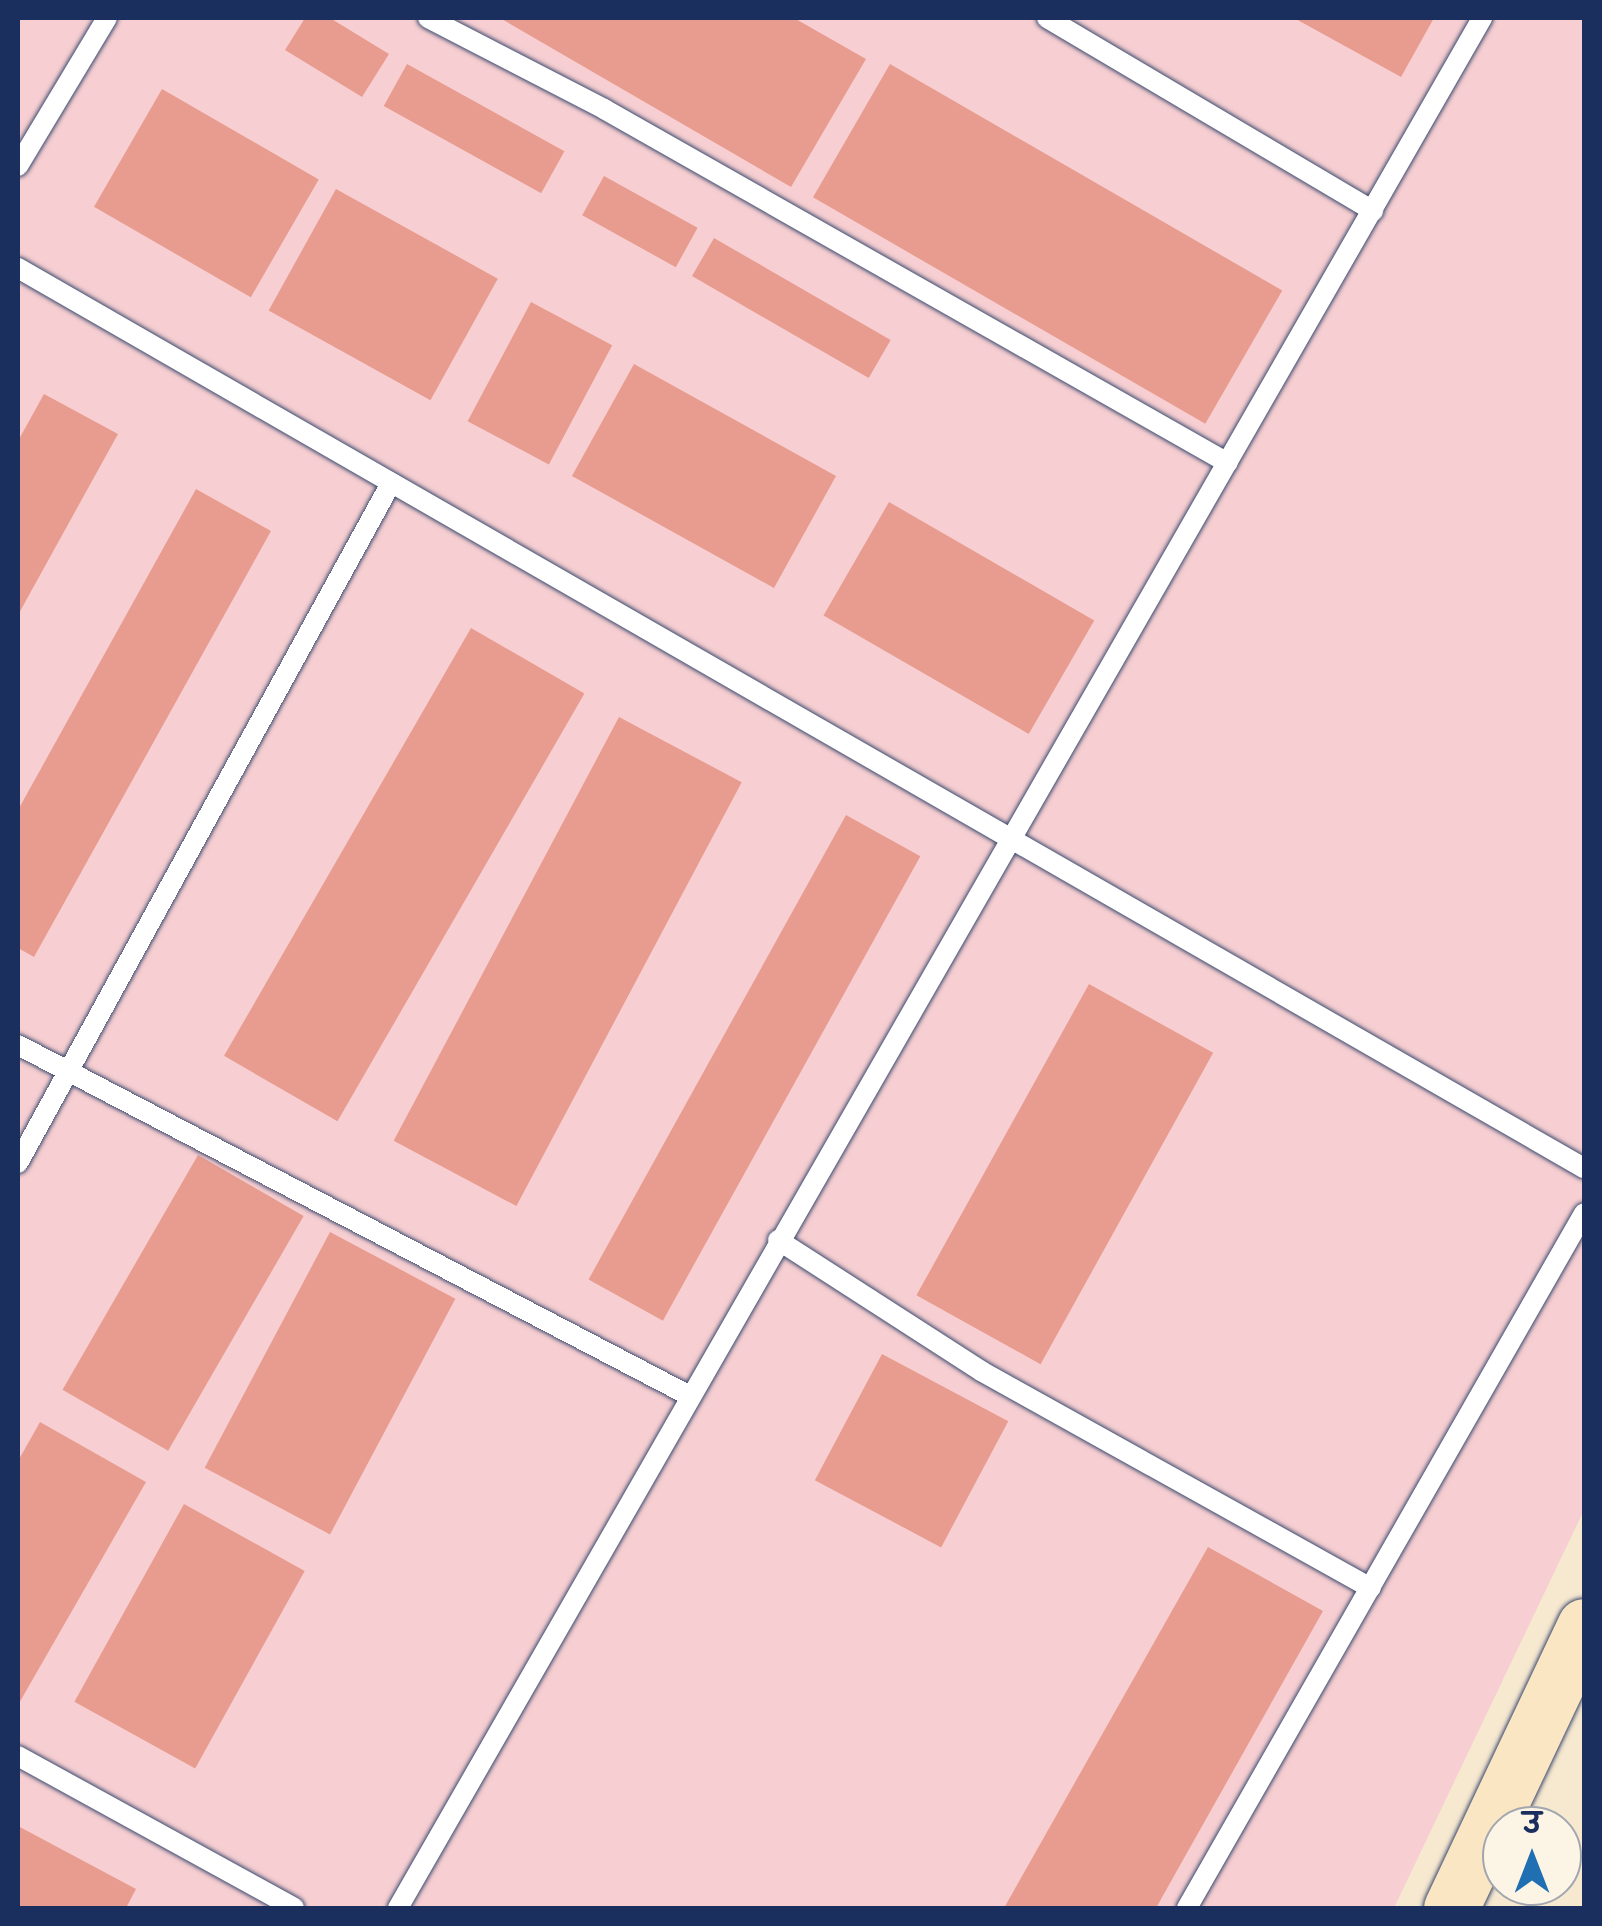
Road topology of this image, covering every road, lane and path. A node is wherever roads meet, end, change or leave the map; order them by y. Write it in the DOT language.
graph roads {
  1 [pos="107,18"];
  2 [pos="428,18"];
  3 [pos="1047,18"];
  4 [pos="1482,18"];
  5 [pos="18,166"];
  6 [pos="1373,211"];
  7 [pos="18,268"];
  8 [pos="1228,463"];
  9 [pos="392,483"];
  10 [pos="1008,837"];
  11 [pos="18,1044"];
  12 [pos="70,1072"];
  13 [pos="18,1163"];
  14 [pos="1584,1168"];
  15 [pos="1584,1213"];
  16 [pos="778,1240"];
  17 [pos="690,1396"];
  18 [pos="1370,1588"];
  19 [pos="1584,1626"];
  20 [pos="18,1756"];
  21 [pos="294,1908"];
  22 [pos="398,1908"];
  23 [pos="1187,1908"];
  24 [pos="1451,1908"];
  1 -- 5 [label="lane"];
  2 -- 8 [label="lane"];
  3 -- 6 [label="lane"];
  4 -- 6 [label="lane"];
  6 -- 8 [label="lane"];
  7 -- 9 [label="lane"];
  8 -- 10 [label="lane"];
  9 -- 10 [label="lane"];
  9 -- 12 [label="lane"];
  10 -- 14 [label="lane"];
  10 -- 16 [label="lane"];
  11 -- 12 [label="lane"];
  12 -- 13 [label="lane"];
  12 -- 17 [label="lane"];
  15 -- 18 [label="lane"];
  16 -- 17 [label="lane"];
  16 -- 18 [label="lane"];
  17 -- 22 [label="lane"];
  18 -- 23 [label="lane"];
  19 -- 24 [label="main road"];
  20 -- 21 [label="lane"];
}
